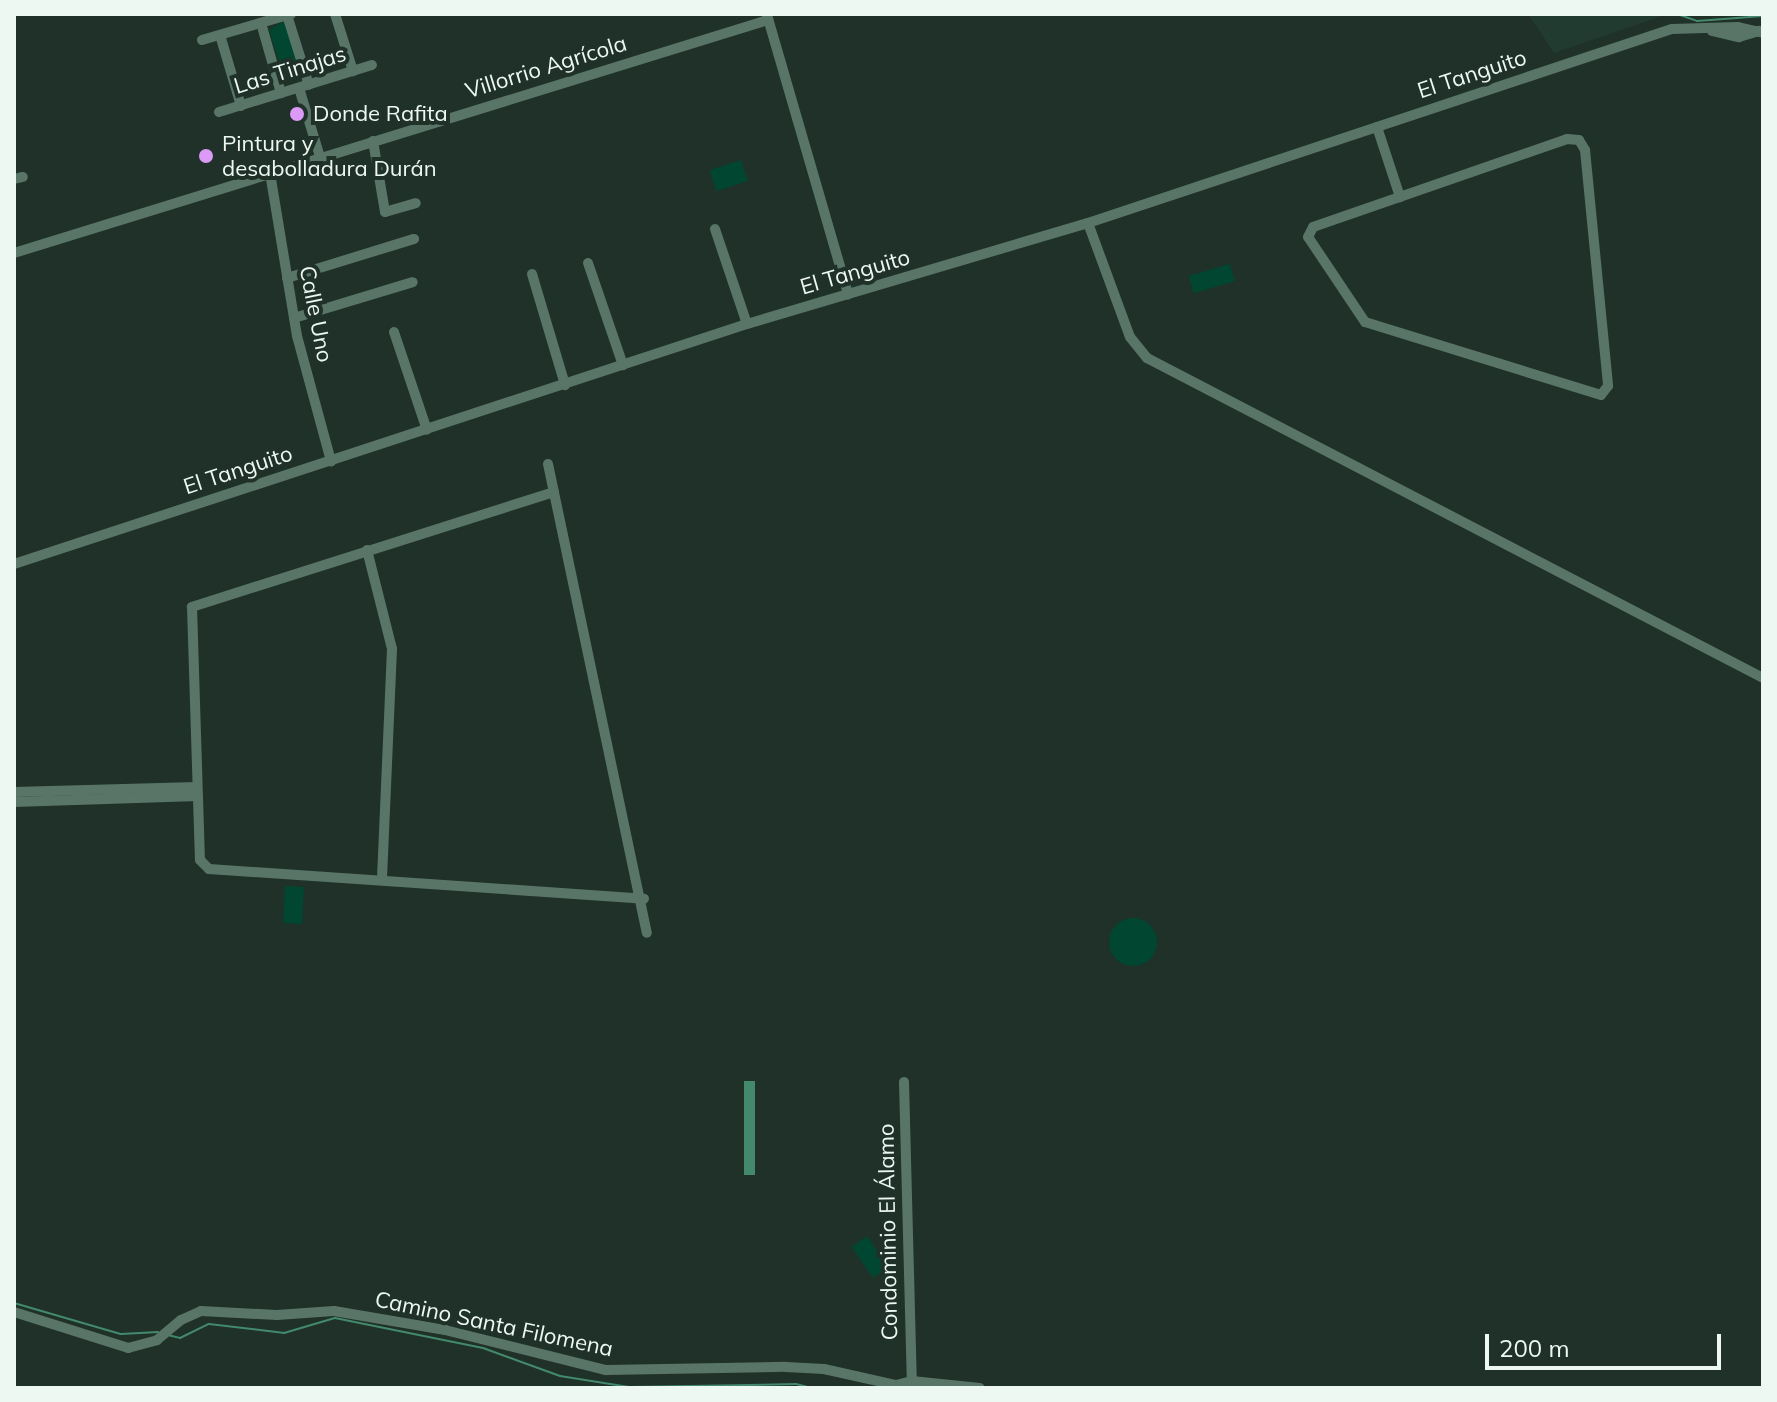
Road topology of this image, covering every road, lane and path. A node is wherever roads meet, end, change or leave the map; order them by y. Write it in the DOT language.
graph roads {
  1 [pos="335,14"];
  2 [pos="289,15"];
  3 [pos="767,17"];
  4 [pos="261,23"];
  5 [pos="1761,32"];
  6 [pos="220,35"];
  7 [pos="202,40"];
  8 [pos="372,65"];
  9 [pos="353,71"];
  10 [pos="304,87"];
  11 [pos="281,93"];
  12 [pos="241,106"];
  13 [pos="219,112"];
  14 [pos="1377,127"];
  15 [pos="373,141"];
  16 [pos="320,157"];
  17 [pos="270,173"];
  18 [pos="1400,197"];
  19 [pos="416,203"];
  20 [pos="1088,223"];
  21 [pos="715,229"];
  22 [pos="414,239"];
  23 [pos="14,253"];
  24 [pos="588,263"];
  25 [pos="532,274"];
  26 [pos="287,278"];
  27 [pos="413,282"];
  28 [pos="848,294"];
  29 [pos="294,318"];
  30 [pos="747,324"];
  31 [pos="394,332"];
  32 [pos="623,365"];
  33 [pos="565,385"];
  34 [pos="427,430"];
  35 [pos="331,461"];
  36 [pos="548,464"];
  37 [pos="554,492"];
  38 [pos="367,550"];
  39 [pos="14,564"];
  40 [pos="1763,678"];
  41 [pos="198,791"];
  42 [pos="14,792"];
  43 [pos="14,802"];
  44 [pos="382,880"];
  45 [pos="644,899"];
  46 [pos="647,933"];
  47 [pos="904,1082"];
  48 [pos="14,1312"];
  49 [pos="912,1381"];
  50 [pos="980,1388"];
  1 -- 9 [label="street"];
  2 -- 4 [label="street"];
  2 -- 10 [label="street"];
  3 -- 15 [label="street, Villorrio Agrícola"];
  3 -- 28 [label="street"];
  4 -- 6 [label="street"];
  4 -- 11 [label="street"];
  5 -- 14 [label="street, El Tanguito"];
  6 -- 7 [label="street"];
  6 -- 12 [label="street"];
  8 -- 9 [label="street, Las Tinajas"];
  9 -- 10 [label="street, Las Tinajas"];
  10 -- 11 [label="street, Las Tinajas"];
  10 -- 16 [label="street"];
  11 -- 12 [label="street, Las Tinajas"];
  12 -- 13 [label="street, Las Tinajas"];
  14 -- 18 [label="street"];
  14 -- 20 [label="street, El Tanguito"];
  15 -- 16 [label="street, Villorrio Agrícola"];
  15 -- 19 [label="street"];
  16 -- 17 [label="street, Villorrio Agrícola"];
  17 -- 23 [label="street, Villorrio Agrícola"];
  17 -- 26 [label="street, Calle Uno"];
  18 -- 18 [label="street"];
  20 -- 28 [label="street, El Tanguito"];
  20 -- 40 [label="street"];
  21 -- 30 [label="street"];
  22 -- 26 [label="street"];
  24 -- 32 [label="street"];
  25 -- 33 [label="street"];
  26 -- 29 [label="street, Calle Uno"];
  27 -- 29 [label="street"];
  28 -- 30 [label="street, El Tanguito"];
  29 -- 35 [label="street, Calle Uno"];
  30 -- 32 [label="street, El Tanguito"];
  31 -- 34 [label="street"];
  32 -- 33 [label="street, El Tanguito"];
  33 -- 34 [label="street, El Tanguito"];
  34 -- 35 [label="street, El Tanguito"];
  35 -- 39 [label="street, El Tanguito"];
  36 -- 37 [label="street"];
  37 -- 38 [label="street"];
  37 -- 45 [label="street"];
  38 -- 41 [label="street"];
  38 -- 44 [label="street"];
  41 -- 42 [label="street"];
  41 -- 43 [label="street"];
  41 -- 44 [label="street"];
  44 -- 45 [label="street"];
  45 -- 46 [label="street"];
  47 -- 49 [label="street, Condominio El Álamo"];
  48 -- 49 [label="street, Camino Santa Filomena"];
  49 -- 50 [label="street, Camino Santa Filomena"];
}
